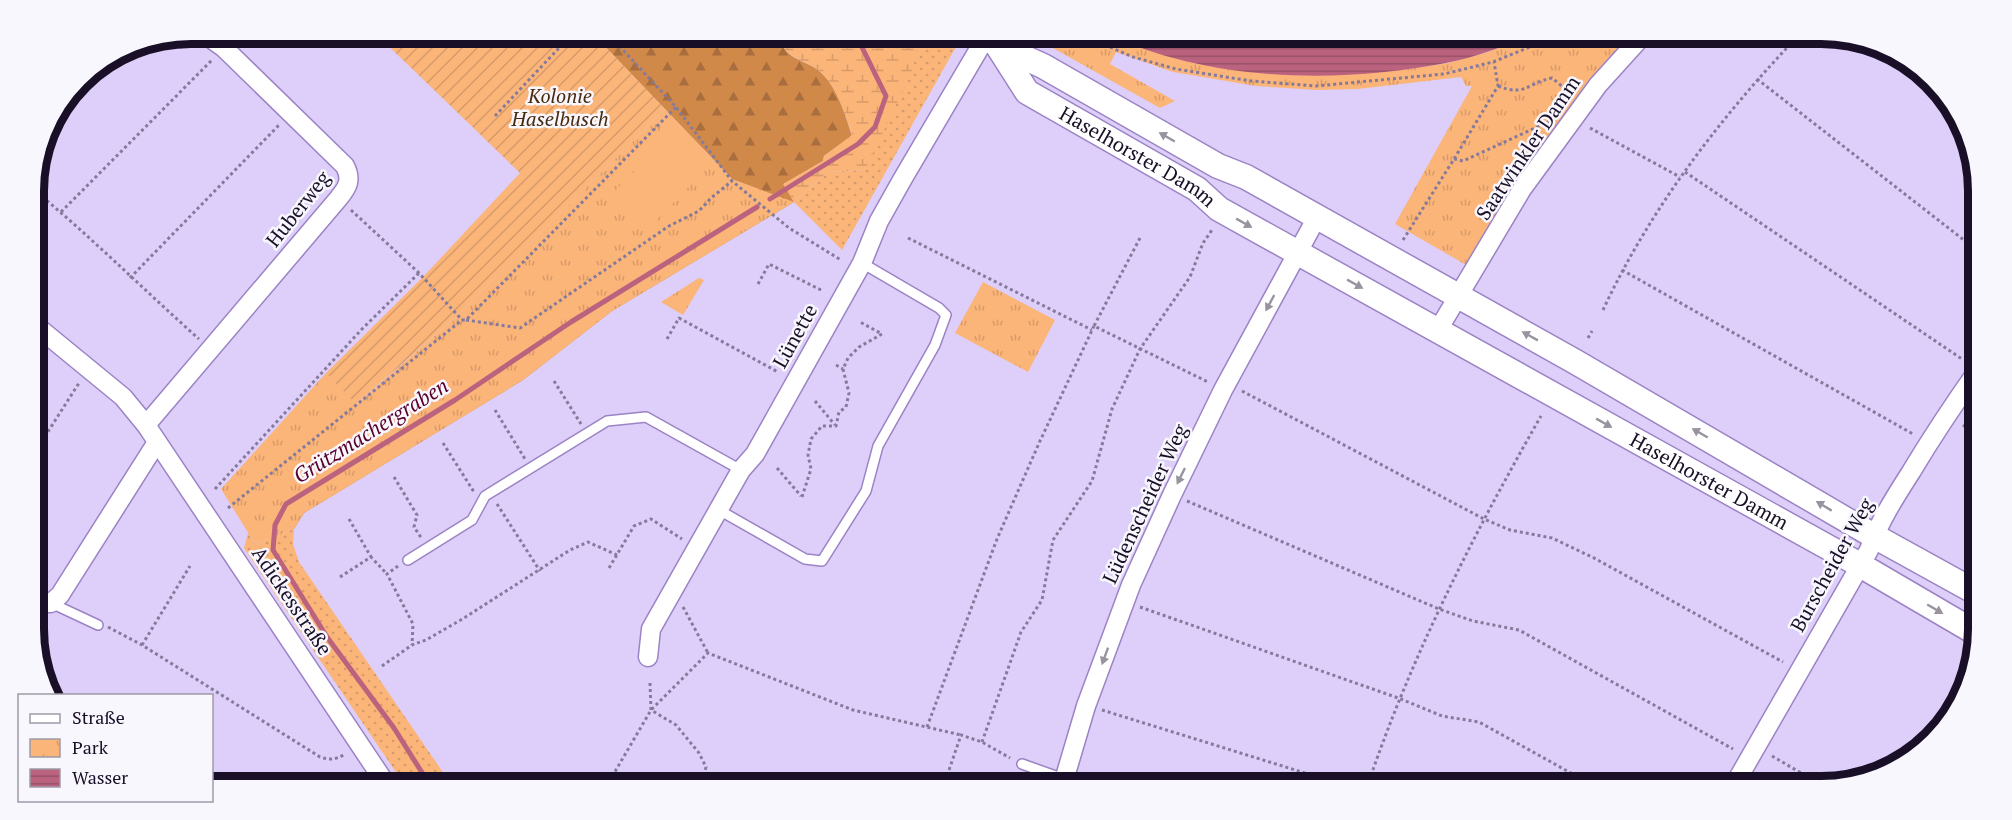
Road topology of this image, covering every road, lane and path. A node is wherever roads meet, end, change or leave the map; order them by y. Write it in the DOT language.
graph roads {
  1 [pos="218,44"];
  2 [pos="563,44"];
  3 [pos="617,44"];
  4 [pos="984,44"];
  5 [pos="992,44"];
  6 [pos="1000,44"];
  7 [pos="1103,44"];
  8 [pos="1537,44"];
  9 [pos="1635,44"];
  10 [pos="1790,44"];
  11 [pos="218,55"];
  12 [pos="1494,62"];
  13 [pos="1757,79"];
  14 [pos="1498,86"];
  15 [pos="1565,103"];
  16 [pos="676,107"];
  17 [pos="495,116"];
  18 [pos="1556,118"];
  19 [pos="286,119"];
  20 [pos="1590,128"];
  21 [pos="1454,159"];
  22 [pos="1685,172"];
  23 [pos="1680,177"];
  24 [pos="732,181"];
  25 [pos="44,198"];
  26 [pos="346,206"];
  27 [pos="61,212"];
  28 [pos="1317,217"];
  29 [pos="1212,230"];
  30 [pos="908,238"];
  31 [pos="1140,238"];
  32 [pos="1402,240"];
  33 [pos="1968,243"];
  34 [pos="1298,252"];
  35 [pos="840,260"];
  36 [pos="862,262"];
  37 [pos="1622,270"];
  38 [pos="419,273"];
  39 [pos="130,278"];
  40 [pos="758,284"];
  41 [pos="823,291"];
  42 [pos="1459,297"];
  43 [pos="1603,310"];
  44 [pos="464,320"];
  45 [pos="860,322"];
  46 [pos="1093,328"];
  47 [pos="1438,330"];
  48 [pos="1592,331"];
  49 [pos="44,332"];
  50 [pos="1588,338"];
  51 [pos="667,339"];
  52 [pos="204,344"];
  53 [pos="1140,349"];
  54 [pos="1962,359"];
  55 [pos="836,365"];
  56 [pos="843,369"];
  57 [pos="778,372"];
  58 [pos="81,378"];
  59 [pos="554,381"];
  60 [pos="1968,384"];
  61 [pos="1225,386"];
  62 [pos="815,401"];
  63 [pos="495,410"];
  64 [pos="1541,417"];
  65 [pos="146,425"];
  66 [pos="1963,425"];
  67 [pos="836,426"];
  68 [pos="1968,429"];
  69 [pos="587,433"];
  70 [pos="1914,434"];
  71 [pos="44,438"];
  72 [pos="157,442"];
  73 [pos="443,443"];
  74 [pos="531,468"];
  75 [pos="777,468"];
  76 [pos="741,470"];
  77 [pos="394,477"];
  78 [pos="215,489"];
  79 [pos="490,493"];
  80 [pos="1172,495"];
  81 [pos="481,504"];
  82 [pos="228,508"];
  83 [pos="719,510"];
  84 [pos="349,519"];
  85 [pos="1484,519"];
  86 [pos="1874,536"];
  87 [pos="683,540"];
  88 [pos="427,548"];
  89 [pos="617,555"];
  90 [pos="371,557"];
  91 [pos="408,560"];
  92 [pos="1860,565"];
  93 [pos="190,566"];
  94 [pos="609,568"];
  95 [pos="540,571"];
  96 [pos="387,574"];
  97 [pos="340,577"];
  98 [pos="1968,588"];
  99 [pos="1125,601"];
  100 [pos="44,603"];
  101 [pos="44,603"];
  102 [pos="682,605"];
  103 [pos="1439,609"];
  104 [pos="98,625"];
  105 [pos="1968,628"];
  106 [pos="142,645"];
  107 [pos="412,645"];
  108 [pos="708,653"];
  109 [pos="648,657"];
  110 [pos="1783,662"];
  111 [pos="382,666"];
  112 [pos="650,683"];
  113 [pos="1401,699"];
  114 [pos="1086,706"];
  115 [pos="651,710"];
  116 [pos="927,727"];
  117 [pos="962,735"];
  118 [pos="982,742"];
  119 [pos="353,749"];
  120 [pos="1733,749"];
  121 [pos="1772,756"];
  122 [pos="1022,764"];
  123 [pos="381,776"];
  124 [pos="612,776"];
  125 [pos="704,776"];
  126 [pos="947,776"];
  127 [pos="1048,776"];
  128 [pos="1065,776"];
  129 [pos="1314,776"];
  130 [pos="1371,776"];
  131 [pos="1576,776"];
  132 [pos="1738,776"];
  133 [pos="1807,776"];
  1 -- 65 [label="street, Huberweg"];
  2 -- 17 [label="path"];
  3 -- 16 [label="path"];
  4 -- 36 [label="street, Lünette"];
  5 -- 34 [label="street, Haselhorster Damm, one-way"];
  28 -- 6 [label="street, Haselhorster Damm, one-way"];
  7 -- 12 [label="path"];
  8 -- 12 [label="path"];
  9 -- 42 [label="street, Saatwinkler Damm"];
  10 -- 13 [label="path"];
  11 -- 27 [label="path"];
  12 -- 14 [label="path"];
  13 -- 22 [label="path"];
  13 -- 33 [label="path"];
  14 -- 15 [label="path"];
  14 -- 21 [label="path"];
  16 -- 24 [label="path"];
  16 -- 44 [label="path"];
  18 -- 21 [label="path"];
  19 -- 39 [label="path"];
  20 -- 23 [label="path"];
  21 -- 32 [label="path"];
  22 -- 23 [label="path"];
  22 -- 54 [label="path"];
  23 -- 37 [label="path"];
  24 -- 35 [label="path"];
  24 -- 44 [label="path"];
  25 -- 27 [label="path"];
  26 -- 38 [label="path"];
  27 -- 39 [label="path"];
  28 -- 34 [label="street"];
  28 -- 42 [label="street, Haselhorster Damm"];
  29 -- 53 [label="path"];
  30 -- 46 [label="path"];
  31 -- 46 [label="path"];
  34 -- 47 [label="street, Haselhorster Damm, one-way"];
  34 -- 61 [label="street, Lüdenscheider Weg, one-way"];
  36 -- 76 [label="street, Lünette"];
  36 -- 83 [label="lane"];
  37 -- 43 [label="path"];
  37 -- 70 [label="path"];
  38 -- 44 [label="path"];
  38 -- 78 [label="path"];
  39 -- 52 [label="path"];
  40 -- 41 [label="path"];
  42 -- 47 [label="street"];
  86 -- 42 [label="street, Haselhorster Damm, one-way"];
  44 -- 82 [label="path"];
  45 -- 56 [label="path"];
  46 -- 53 [label="path"];
  46 -- 116 [label="path"];
  47 -- 92 [label="street, Haselhorster Damm, one-way"];
  48 -- 50 [label="path"];
  49 -- 65 [label="street, Adickesstraße"];
  51 -- 57 [label="path"];
  53 -- 61 [label="path"];
  53 -- 118 [label="path"];
  55 -- 56 [label="path"];
  56 -- 67 [label="path"];
  58 -- 71 [label="path"];
  59 -- 69 [label="path"];
  60 -- 86 [label="street, Burscheider Weg"];
  61 -- 80 [label="street, Lüdenscheider Weg, one-way"];
  61 -- 85 [label="path"];
  62 -- 67 [label="path"];
  63 -- 74 [label="path"];
  64 -- 85 [label="path"];
  65 -- 72 [label="street, Adickesstraße"];
  66 -- 68 [label="path"];
  67 -- 75 [label="path"];
  69 -- 74 [label="lane"];
  69 -- 76 [label="lane"];
  72 -- 100 [label="street"];
  72 -- 123 [label="street, Adickesstraße"];
  73 -- 81 [label="path"];
  74 -- 79 [label="lane"];
  76 -- 83 [label="street, Lünette"];
  77 -- 88 [label="path"];
  79 -- 81 [label="lane"];
  79 -- 95 [label="path"];
  80 -- 99 [label="street, Lüdenscheider Weg"];
  80 -- 103 [label="path"];
  81 -- 88 [label="lane"];
  83 -- 109 [label="street, Lünette"];
  84 -- 90 [label="path"];
  85 -- 103 [label="path"];
  85 -- 110 [label="path"];
  86 -- 92 [label="street, Burscheider Weg"];
  86 -- 98 [label="street, Haselhorster Damm"];
  87 -- 89 [label="path"];
  88 -- 91 [label="lane"];
  89 -- 94 [label="path"];
  89 -- 95 [label="path"];
  90 -- 96 [label="path"];
  90 -- 97 [label="path"];
  91 -- 96 [label="path"];
  92 -- 105 [label="street, Haselhorster Damm, one-way"];
  92 -- 132 [label="street, Burscheider Weg"];
  93 -- 106 [label="path"];
  95 -- 107 [label="path"];
  96 -- 107 [label="path"];
  99 -- 113 [label="path"];
  99 -- 114 [label="street, Lüdenscheider Weg, one-way"];
  101 -- 104 [label="lane"];
  102 -- 108 [label="path"];
  103 -- 113 [label="path"];
  103 -- 120 [label="path"];
  104 -- 106 [label="path"];
  106 -- 119 [label="path"];
  107 -- 111 [label="path"];
  108 -- 115 [label="path"];
  108 -- 116 [label="path"];
  112 -- 115 [label="path"];
  113 -- 130 [label="path"];
  113 -- 131 [label="path"];
  114 -- 128 [label="street, Lüdenscheider Weg"];
  114 -- 129 [label="path"];
  115 -- 124 [label="path"];
  115 -- 125 [label="path"];
  116 -- 117 [label="path"];
  117 -- 118 [label="path"];
  117 -- 126 [label="path"];
  118 -- 122 [label="path"];
  121 -- 133 [label="path"];
  122 -- 127 [label="lane"];
}
